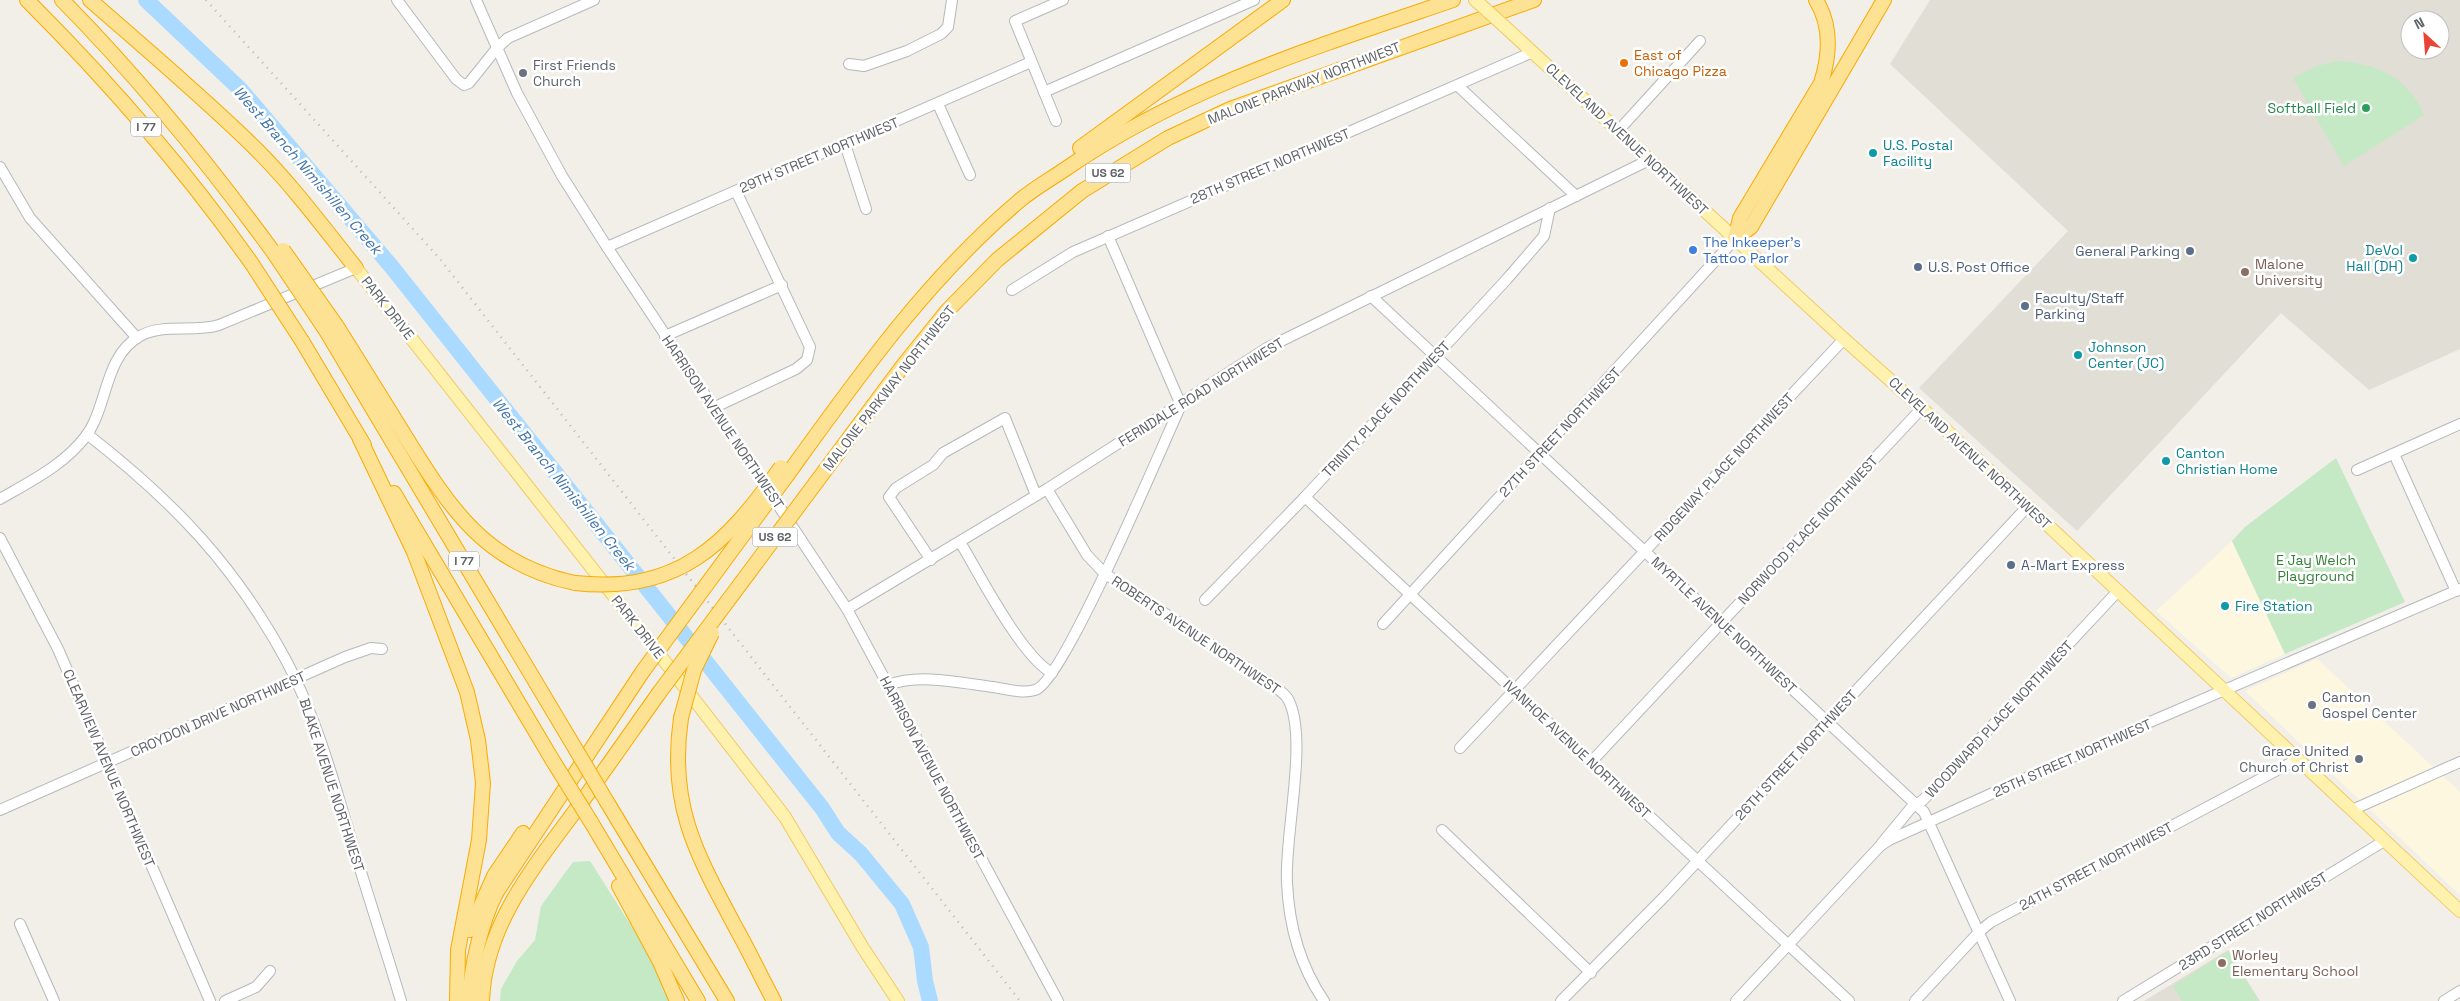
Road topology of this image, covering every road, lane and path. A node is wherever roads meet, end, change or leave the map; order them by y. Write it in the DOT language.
graph roads {
  1 [pos="27,0"];
  2 [pos="62,0"];
  3 [pos="90,0"];
  4 [pos="397,0"];
  5 [pos="476,0"];
  6 [pos="594,0"];
  7 [pos="952,0"];
  8 [pos="1063,0"];
  9 [pos="1254,0"];
  10 [pos="1283,0"];
  11 [pos="1453,0"];
  12 [pos="1475,0"];
  13 [pos="1534,0"];
  14 [pos="1816,0"];
  15 [pos="1884,0"];
  16 [pos="1700,41"];
  17 [pos="497,48"];
  18 [pos="1532,52"];
  19 [pos="1031,62"];
  20 [pos="849,64"];
  21 [pos="1458,86"];
  22 [pos="1044,92"];
  23 [pos="938,104"];
  24 [pos="1056,121"];
  25 [pos="1618,131"];
  26 [pos="845,144"];
  27 [pos="1650,160"];
  28 [pos="0,167"];
  29 [pos="970,175"];
  30 [pos="736,191"];
  31 [pos="1576,196"];
  32 [pos="1021,200"];
  33 [pos="866,208"];
  34 [pos="1550,208"];
  35 [pos="1108,236"];
  36 [pos="1735,239"];
  37 [pos="607,247"];
  38 [pos="356,268"];
  39 [pos="782,285"];
  40 [pos="1012,290"];
  41 [pos="1371,296"];
  42 [pos="330,327"];
  43 [pos="665,336"];
  44 [pos="137,338"];
  45 [pos="1844,339"];
  46 [pos="1435,357"];
  47 [pos="1181,405"];
  48 [pos="713,408"];
  49 [pos="1922,408"];
  50 [pos="2459,428"];
  51 [pos="87,434"];
  52 [pos="360,439"];
  53 [pos="1540,454"];
  54 [pos="2394,454"];
  55 [pos="2357,470"];
  56 [pos="785,471"];
  57 [pos="1047,489"];
  58 [pos="1036,495"];
  59 [pos="1305,497"];
  60 [pos="0,499"];
  61 [pos="2028,506"];
  62 [pos="0,538"];
  63 [pos="960,542"];
  64 [pos="1645,551"];
  65 [pos="931,560"];
  66 [pos="751,571"];
  67 [pos="1104,573"];
  68 [pos="2458,590"];
  69 [pos="2118,591"];
  70 [pos="1410,594"];
  71 [pos="1205,600"];
  72 [pos="847,609"];
  73 [pos="1721,623"];
  74 [pos="1383,624"];
  75 [pos="382,649"];
  76 [pos="1052,673"];
  77 [pos="295,679"];
  78 [pos="888,685"];
  79 [pos="2225,690"];
  80 [pos="1514,691"];
  81 [pos="614,713"];
  82 [pos="1828,721"];
  83 [pos="1460,748"];
  84 [pos="2298,759"];
  85 [pos="1592,762"];
  86 [pos="2460,762"];
  87 [pos="107,763"];
  88 [pos="1917,804"];
  89 [pos="0,810"];
  90 [pos="2352,810"];
  91 [pos="1930,821"];
  92 [pos="594,827"];
  93 [pos="1442,830"];
  94 [pos="2384,841"];
  95 [pos="1880,846"];
  96 [pos="1697,861"];
  97 [pos="2460,911"];
  98 [pos="20,924"];
  99 [pos="738,931"];
  100 [pos="1980,931"];
  101 [pos="1788,945"];
  102 [pos="270,971"];
  103 [pos="1591,973"];
  104 [pos="457,978"];
  105 [pos="2460,991"];
  106 [pos="54,1001"];
  107 [pos="210,1001"];
  108 [pos="225,1001"];
  109 [pos="401,1001"];
  110 [pos="456,1001"];
  111 [pos="469,1001"];
  112 [pos="482,1001"];
  113 [pos="677,1001"];
  114 [pos="698,1001"];
  115 [pos="727,1001"];
  116 [pos="774,1001"];
  117 [pos="785,1001"];
  118 [pos="898,1001"];
  119 [pos="1058,1001"];
  120 [pos="1324,1001"];
  121 [pos="1561,1001"];
  122 [pos="1736,1001"];
  123 [pos="1849,1001"];
  124 [pos="1915,1001"];
  125 [pos="2010,1001"];
  126 [pos="2123,1001"];
  127 [pos="2444,1001"];
  1 -- 52 [label="highway, I 77, bridge"];
  2 -- 42 [label="highway, I 77, bridge"];
  3 -- 38 [label="highway"];
  4 -- 17 [label="street"];
  5 -- 17 [label="street, HARRISON AVENUE NORTHWEST"];
  6 -- 17 [label="street"];
  7 -- 20 [label="street"];
  8 -- 19 [label="street"];
  9 -- 22 [label="street"];
  10 -- 32 [label="highway"];
  11 -- 32 [label="highway, MALONE PARKWAY NORTHWEST / US 62"];
  12 -- 18 [label="main road, CLEVELAND AVENUE NORTHWEST, bridge"];
  13 -- 66 [label="highway, MALONE PARKWAY NORTHWEST / US 62, bridge"];
  14 -- 36 [label="highway"];
  15 -- 36 [label="highway"];
  16 -- 25 [label="street"];
  17 -- 37 [label="street, HARRISON AVENUE NORTHWEST"];
  18 -- 21 [label="street, 28TH STREET NORTHWEST"];
  18 -- 25 [label="main road, CLEVELAND AVENUE NORTHWEST"];
  19 -- 22 [label="street"];
  19 -- 23 [label="street, 29TH STREET NORTHWEST"];
  21 -- 31 [label="street"];
  21 -- 35 [label="street, 28TH STREET NORTHWEST"];
  22 -- 24 [label="street"];
  23 -- 26 [label="street, 29TH STREET NORTHWEST"];
  23 -- 29 [label="street"];
  25 -- 27 [label="main road, CLEVELAND AVENUE NORTHWEST"];
  26 -- 30 [label="street, 29TH STREET NORTHWEST"];
  26 -- 33 [label="street"];
  27 -- 31 [label="street, FERNDALE ROAD NORTHWEST"];
  27 -- 36 [label="main road, CLEVELAND AVENUE NORTHWEST"];
  28 -- 44 [label="street"];
  30 -- 37 [label="street, 29TH STREET NORTHWEST"];
  30 -- 39 [label="street"];
  31 -- 34 [label="street, FERNDALE ROAD NORTHWEST"];
  32 -- 56 [label="highway, MALONE PARKWAY NORTHWEST / US 62"];
  34 -- 41 [label="street, FERNDALE ROAD NORTHWEST"];
  34 -- 46 [label="street, TRINITY PLACE NORTHWEST"];
  35 -- 40 [label="street, 28TH STREET NORTHWEST"];
  35 -- 47 [label="street"];
  36 -- 45 [label="main road, CLEVELAND AVENUE NORTHWEST"];
  36 -- 53 [label="street, 27TH STREET NORTHWEST"];
  37 -- 43 [label="street, HARRISON AVENUE NORTHWEST"];
  38 -- 44 [label="street"];
  38 -- 118 [label="main road, PARK DRIVE"];
  39 -- 43 [label="street"];
  39 -- 48 [label="street"];
  41 -- 46 [label="street, MYRTLE AVENUE NORTHWEST"];
  41 -- 47 [label="street, FERNDALE ROAD NORTHWEST"];
  42 -- 56 [label="highway, bridge"];
  42 -- 115 [label="highway, I 77, bridge"];
  43 -- 48 [label="street, HARRISON AVENUE NORTHWEST"];
  44 -- 51 [label="street"];
  45 -- 49 [label="main road, CLEVELAND AVENUE NORTHWEST"];
  45 -- 64 [label="street, RIDGEWAY PLACE NORTHWEST"];
  46 -- 53 [label="street, MYRTLE AVENUE NORTHWEST"];
  46 -- 59 [label="street, TRINITY PLACE NORTHWEST"];
  47 -- 57 [label="street, FERNDALE ROAD NORTHWEST"];
  47 -- 67 [label="street"];
  48 -- 72 [label="street, HARRISON AVENUE NORTHWEST"];
  49 -- 61 [label="main road, CLEVELAND AVENUE NORTHWEST"];
  49 -- 73 [label="street, NORWOOD PLACE NORTHWEST"];
  50 -- 54 [label="street"];
  51 -- 60 [label="street"];
  51 -- 77 [label="street, BLAKE AVENUE NORTHWEST"];
  52 -- 92 [label="highway, I 77, bridge"];
  52 -- 104 [label="highway"];
  53 -- 64 [label="street, MYRTLE AVENUE NORTHWEST"];
  53 -- 70 [label="street, 27TH STREET NORTHWEST"];
  54 -- 55 [label="street"];
  54 -- 68 [label="street"];
  56 -- 81 [label="highway, bridge"];
  57 -- 58 [label="street, FERNDALE ROAD NORTHWEST"];
  57 -- 67 [label="street, ROBERTS AVENUE NORTHWEST"];
  58 -- 63 [label="street, FERNDALE ROAD NORTHWEST"];
  58 -- 65 [label="street"];
  59 -- 70 [label="street, IVANHOE AVENUE NORTHWEST"];
  59 -- 71 [label="street, TRINITY PLACE NORTHWEST"];
  61 -- 69 [label="main road, CLEVELAND AVENUE NORTHWEST"];
  61 -- 82 [label="street, 26TH STREET NORTHWEST"];
  62 -- 87 [label="street, CLEARVIEW AVENUE NORTHWEST"];
  63 -- 65 [label="street, FERNDALE ROAD NORTHWEST"];
  63 -- 76 [label="street"];
  64 -- 73 [label="street, MYRTLE AVENUE NORTHWEST"];
  64 -- 80 [label="street, RIDGEWAY PLACE NORTHWEST"];
  65 -- 72 [label="street, FERNDALE ROAD NORTHWEST"];
  66 -- 99 [label="highway, bridge"];
  66 -- 112 [label="highway, bridge"];
  67 -- 76 [label="street"];
  67 -- 120 [label="street, ROBERTS AVENUE NORTHWEST"];
  68 -- 79 [label="street, 25TH STREET NORTHWEST"];
  69 -- 79 [label="main road, CLEVELAND AVENUE NORTHWEST"];
  69 -- 88 [label="street, WOODWARD PLACE NORTHWEST"];
  70 -- 74 [label="street, 27TH STREET NORTHWEST"];
  70 -- 80 [label="street, IVANHOE AVENUE NORTHWEST"];
  72 -- 78 [label="street, HARRISON AVENUE NORTHWEST"];
  73 -- 82 [label="street, MYRTLE AVENUE NORTHWEST"];
  73 -- 85 [label="street, NORWOOD PLACE NORTHWEST"];
  75 -- 77 [label="street, CROYDON DRIVE NORTHWEST"];
  76 -- 78 [label="street"];
  77 -- 87 [label="street, CROYDON DRIVE NORTHWEST"];
  77 -- 109 [label="street, BLAKE AVENUE NORTHWEST"];
  78 -- 119 [label="street, HARRISON AVENUE NORTHWEST"];
  79 -- 84 [label="main road, CLEVELAND AVENUE NORTHWEST"];
  79 -- 91 [label="street, 25TH STREET NORTHWEST"];
  80 -- 83 [label="street, RIDGEWAY PLACE NORTHWEST"];
  80 -- 85 [label="street, IVANHOE AVENUE NORTHWEST"];
  81 -- 104 [label="highway"];
  81 -- 111 [label="highway"];
  82 -- 88 [label="street, MYRTLE AVENUE NORTHWEST"];
  82 -- 96 [label="street, 26TH STREET NORTHWEST"];
  84 -- 90 [label="main road, CLEVELAND AVENUE NORTHWEST"];
  84 -- 100 [label="street, 24TH STREET NORTHWEST"];
  85 -- 96 [label="street, IVANHOE AVENUE NORTHWEST"];
  86 -- 90 [label="street"];
  87 -- 89 [label="street, CROYDON DRIVE NORTHWEST"];
  87 -- 107 [label="street, CLEARVIEW AVENUE NORTHWEST"];
  88 -- 91 [label="street, MYRTLE AVENUE NORTHWEST"];
  88 -- 95 [label="street, WOODWARD PLACE NORTHWEST"];
  90 -- 94 [label="main road, CLEVELAND AVENUE NORTHWEST"];
  91 -- 95 [label="street, 25TH STREET NORTHWEST"];
  91 -- 100 [label="street, MYRTLE AVENUE NORTHWEST"];
  92 -- 113 [label="highway"];
  92 -- 114 [label="highway, I 77"];
  93 -- 103 [label="street"];
  94 -- 97 [label="main road, CLEVELAND AVENUE NORTHWEST"];
  94 -- 126 [label="street, 23RD STREET NORTHWEST"];
  95 -- 101 [label="street, 25TH STREET NORTHWEST"];
  96 -- 101 [label="street, IVANHOE AVENUE NORTHWEST"];
  96 -- 103 [label="street, 26TH STREET NORTHWEST"];
  98 -- 106 [label="street"];
  99 -- 116 [label="highway"];
  99 -- 117 [label="highway"];
  100 -- 124 [label="street, 24TH STREET NORTHWEST"];
  100 -- 125 [label="street, MYRTLE AVENUE NORTHWEST"];
  101 -- 122 [label="street, 25TH STREET NORTHWEST"];
  101 -- 123 [label="street, IVANHOE AVENUE NORTHWEST"];
  102 -- 108 [label="street"];
  103 -- 121 [label="street, 26TH STREET NORTHWEST"];
  104 -- 110 [label="highway"];
  105 -- 127 [label="street"];
}
